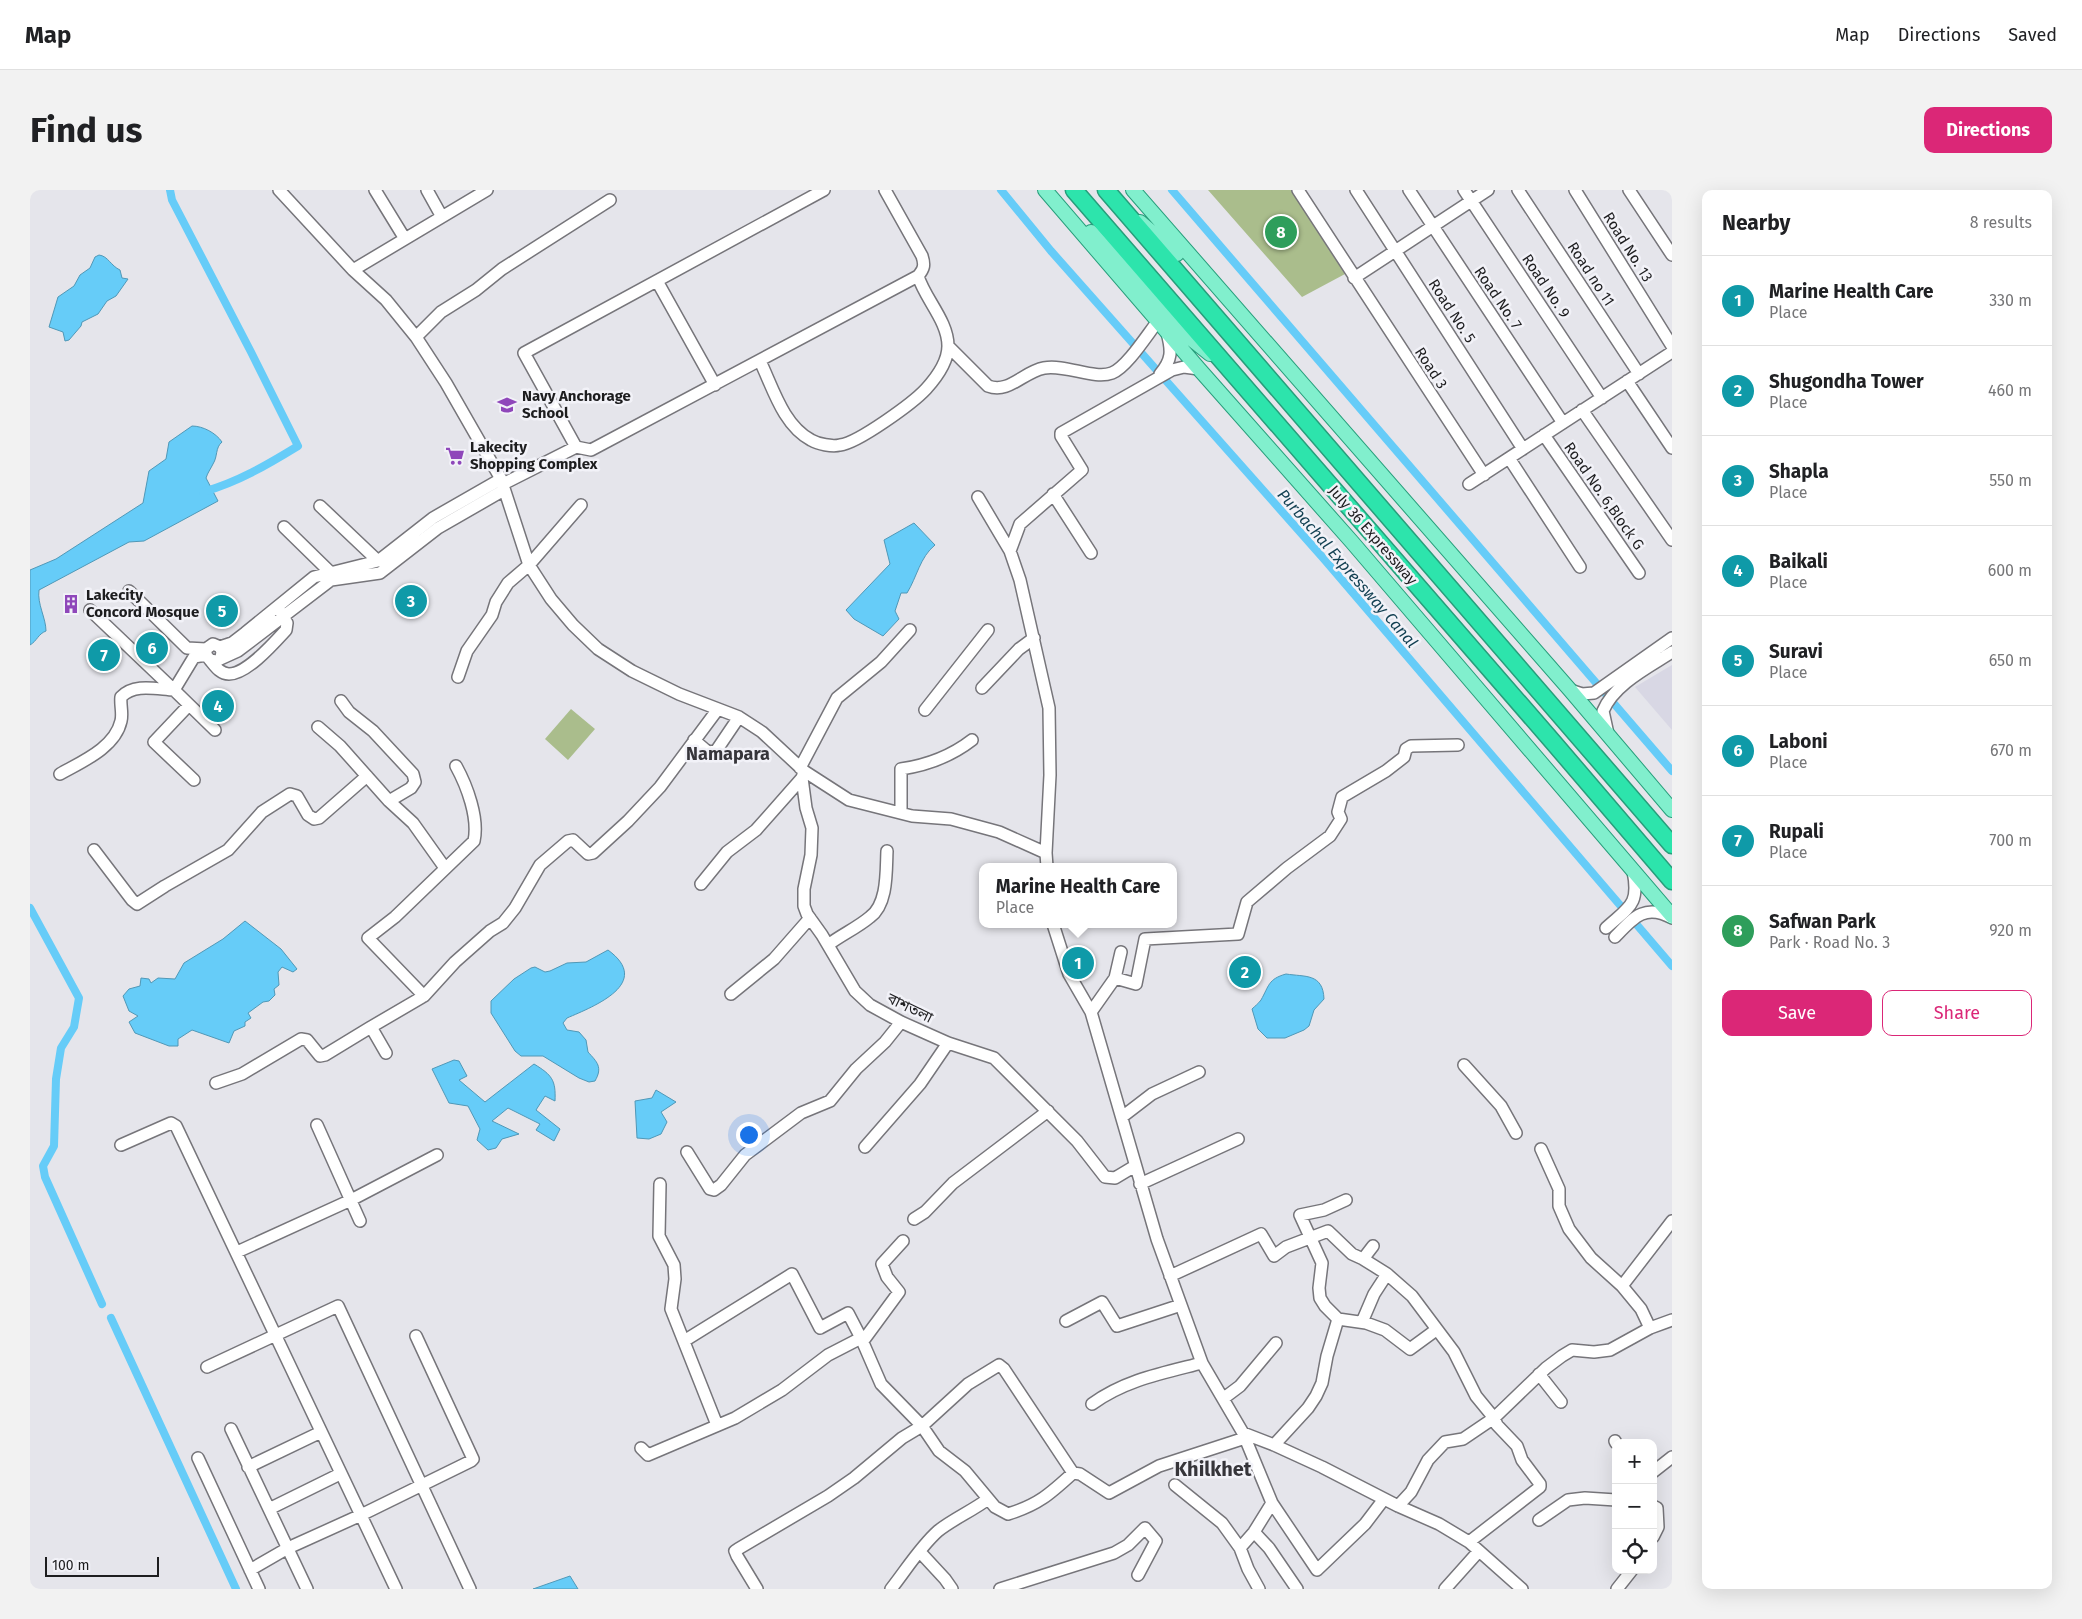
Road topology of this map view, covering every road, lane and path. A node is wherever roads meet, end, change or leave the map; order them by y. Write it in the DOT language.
graph roads {
  1 [pos="279,190"];
  2 [pos="375,190"];
  3 [pos="427,190"];
  4 [pos="824,190"];
  5 [pos="885,190"];
  6 [pos="1045,190"];
  7 [pos="1074,190"];
  8 [pos="1106,190"];
  9 [pos="1133,190"];
  10 [pos="1298,190"];
  11 [pos="1356,190"];
  12 [pos="1409,190"];
  13 [pos="1488,190"];
  14 [pos="1518,190"];
  15 [pos="1575,190"];
  16 [pos="1629,190"];
  17 [pos="484,191"];
  18 [pos="1470,194"];
  19 [pos="610,200"];
  20 [pos="1120,207"];
  21 [pos="442,217"];
  22 [pos="1068,217"];
  23 [pos="1431,224"];
  24 [pos="405,239"];
  25 [pos="1393,248"];
  26 [pos="1672,254"];
  27 [pos="353,270"];
  28 [pos="1352,275"];
  29 [pos="918,276"];
  30 [pos="657,281"];
  31 [pos="1158,322"];
  32 [pos="1246,322"];
  33 [pos="1167,333"];
  34 [pos="416,337"];
  35 [pos="948,346"];
  36 [pos="1672,346"];
  37 [pos="1672,352"];
  38 [pos="760,361"];
  39 [pos="1223,364"];
  40 [pos="1199,369"];
  41 [pos="1639,374"];
  42 [pos="1159,376"];
  43 [pos="1627,381"];
  44 [pos="715,385"];
  45 [pos="1602,398"];
  46 [pos="1582,410"];
  47 [pos="1563,423"];
  48 [pos="1544,436"];
  49 [pos="576,447"];
  50 [pos="1672,448"];
  51 [pos="1523,449"];
  52 [pos="1509,458"];
  53 [pos="1484,474"];
  54 [pos="503,484"];
  55 [pos="1469,484"];
  56 [pos="1052,494"];
  57 [pos="978,497"];
  58 [pos="582,505"];
  59 [pos="320,506"];
  60 [pos="284,527"];
  61 [pos="1672,540"];
  62 [pos="409,543"];
  63 [pos="1010,551"];
  64 [pos="1091,553"];
  65 [pos="378,561"];
  66 [pos="529,565"];
  67 [pos="1580,567"];
  68 [pos="359,571"];
  69 [pos="330,572"];
  70 [pos="1639,573"];
  71 [pos="128,592"];
  72 [pos="90,610"];
  73 [pos="281,612"];
  74 [pos="910,630"];
  75 [pos="988,630"];
  76 [pos="1034,638"];
  77 [pos="1672,638"];
  78 [pos="1672,652"];
  79 [pos="213,654"];
  80 [pos="458,677"];
  81 [pos="1618,682"];
  82 [pos="982,688"];
  83 [pos="174,690"];
  84 [pos="1570,690"];
  85 [pos="341,701"];
  86 [pos="189,706"];
  87 [pos="718,709"];
  88 [pos="925,710"];
  89 [pos="738,717"];
  90 [pos="318,728"];
  91 [pos="215,730"];
  92 [pos="1609,737"];
  93 [pos="694,740"];
  94 [pos="972,740"];
  95 [pos="1458,745"];
  96 [pos="456,766"];
  97 [pos="802,772"];
  98 [pos="60,774"];
  99 [pos="367,776"];
  100 [pos="194,780"];
  101 [pos="389,801"];
  102 [pos="1672,810"];
  103 [pos="901,813"];
  104 [pos="1672,845"];
  105 [pos="94,850"];
  106 [pos="887,851"];
  107 [pos="1046,853"];
  108 [pos="1047,863"];
  109 [pos="445,868"];
  110 [pos="1633,871"];
  111 [pos="1672,881"];
  112 [pos="701,884"];
  113 [pos="1672,917"];
  114 [pos="810,918"];
  115 [pos="1054,928"];
  116 [pos="1606,928"];
  117 [pos="1615,937"];
  118 [pos="828,945"];
  119 [pos="1121,952"];
  120 [pos="1115,978"];
  121 [pos="731,994"];
  122 [pos="424,996"];
  123 [pos="1091,1012"];
  124 [pos="901,1022"];
  125 [pos="372,1027"];
  126 [pos="948,1042"];
  127 [pos="386,1053"];
  128 [pos="1464,1065"];
  129 [pos="1199,1072"];
  130 [pos="216,1083"];
  131 [pos="1048,1111"];
  132 [pos="1122,1117"];
  133 [pos="317,1125"];
  134 [pos="1516,1133"];
  135 [pos="1238,1139"];
  136 [pos="121,1146"];
  137 [pos="865,1147"];
  138 [pos="1541,1150"];
  139 [pos="687,1152"];
  140 [pos="437,1155"];
  141 [pos="1135,1166"];
  142 [pos="660,1184"];
  143 [pos="1140,1184"];
  144 [pos="351,1200"];
  145 [pos="1346,1200"];
  146 [pos="914,1219"];
  147 [pos="360,1221"];
  148 [pos="1672,1221"];
  149 [pos="1310,1239"];
  150 [pos="902,1241"];
  151 [pos="1372,1246"];
  152 [pos="237,1252"];
  153 [pos="1363,1259"];
  154 [pos="1387,1274"];
  155 [pos="1170,1276"];
  156 [pos="1622,1286"];
  157 [pos="1181,1305"];
  158 [pos="1338,1319"];
  159 [pos="1672,1320"];
  160 [pos="1066,1322"];
  161 [pos="1362,1322"];
  162 [pos="1650,1328"];
  163 [pos="1436,1330"];
  164 [pos="276,1334"];
  165 [pos="416,1336"];
  166 [pos="862,1339"];
  167 [pos="684,1341"];
  168 [pos="1276,1343"];
  169 [pos="1202,1363"];
  170 [pos="208,1367"];
  171 [pos="1539,1374"];
  172 [pos="1224,1398"];
  173 [pos="1561,1402"];
  174 [pos="1092,1404"];
  175 [pos="1494,1418"];
  176 [pos="717,1425"];
  177 [pos="922,1426"];
  178 [pos="231,1429"];
  179 [pos="321,1432"];
  180 [pos="1244,1435"];
  181 [pos="1274,1444"];
  182 [pos="641,1448"];
  183 [pos="1672,1457"];
  184 [pos="198,1458"];
  185 [pos="248,1466"];
  186 [pos="1657,1469"];
  187 [pos="1073,1473"];
  188 [pos="340,1474"];
  189 [pos="1175,1485"];
  190 [pos="422,1486"];
  191 [pos="988,1499"];
  192 [pos="1384,1499"];
  193 [pos="1612,1500"];
  194 [pos="1272,1503"];
  195 [pos="1398,1506"];
  196 [pos="1657,1508"];
  197 [pos="268,1509"];
  198 [pos="361,1515"];
  199 [pos="1539,1520"];
  200 [pos="1657,1529"];
  201 [pos="1254,1532"];
  202 [pos="1469,1542"];
  203 [pos="288,1548"];
  204 [pos="1240,1548"];
  205 [pos="1479,1551"];
  206 [pos="920,1552"];
  207 [pos="250,1570"];
  208 [pos="1629,1574"];
  209 [pos="1138,1576"];
  210 [pos="259,1589"];
  211 [pos="307,1589"];
  212 [pos="396,1589"];
  213 [pos="470,1589"];
  214 [pos="757,1589"];
  215 [pos="891,1589"];
  216 [pos="952,1589"];
  217 [pos="1000,1589"];
  218 [pos="1259,1589"];
  219 [pos="1297,1589"];
  220 [pos="1445,1589"];
  221 [pos="1522,1589"];
  222 [pos="1617,1589"];
  1 -- 27 [label="street"];
  2 -- 24 [label="street"];
  3 -- 21 [label="street"];
  4 -- 30 [label="street"];
  5 -- 29 [label="street"];
  6 -- 22 [label="main road"];
  7 -- 39 [label="highway, July 36 Expressway"];
  8 -- 20 [label="highway, July 36 Expressway"];
  9 -- 32 [label="main road"];
  10 -- 28 [label="street, Road 3"];
  11 -- 25 [label="street, Road No. 5"];
  12 -- 23 [label="street, Road No. 7"];
  13 -- 18 [label="street"];
  14 -- 41 [label="street, Road no 11"];
  15 -- 36 [label="street, Road No. 13"];
  16 -- 26 [label="street"];
  17 -- 21 [label="street"];
  18 -- 23 [label="street"];
  18 -- 45 [label="street, Road No. 9"];
  19 -- 34 [label="street"];
  20 -- 32 [label="main road"];
  20 -- 104 [label="highway, July 36 Expressway"];
  21 -- 24 [label="street"];
  22 -- 31 [label="main road"];
  22 -- 39 [label="main road"];
  23 -- 25 [label="street"];
  23 -- 47 [label="street, Road No. 7"];
  24 -- 27 [label="street"];
  25 -- 28 [label="street"];
  25 -- 51 [label="street, Road No. 5"];
  27 -- 34 [label="street"];
  28 -- 53 [label="street, Road 3"];
  29 -- 35 [label="street"];
  29 -- 38 [label="street"];
  30 -- 44 [label="street"];
  30 -- 49 [label="street"];
  31 -- 33 [label="main road"];
  31 -- 35 [label="street"];
  32 -- 84 [label="main road"];
  33 -- 40 [label="main road"];
  33 -- 42 [label="street"];
  34 -- 54 [label="street"];
  35 -- 38 [label="street"];
  37 -- 41 [label="street"];
  38 -- 44 [label="street"];
  39 -- 111 [label="highway, July 36 Expressway"];
  40 -- 42 [label="street"];
  40 -- 110 [label="main road"];
  41 -- 43 [label="street"];
  42 -- 56 [label="street"];
  43 -- 45 [label="street"];
  43 -- 50 [label="street"];
  44 -- 49 [label="street"];
  45 -- 46 [label="street"];
  46 -- 47 [label="street"];
  46 -- 61 [label="street"];
  47 -- 48 [label="street"];
  48 -- 51 [label="street"];
  48 -- 70 [label="street, Road No. 6,Block G"];
  49 -- 54 [label="street"];
  51 -- 52 [label="street"];
  52 -- 53 [label="street"];
  52 -- 67 [label="street"];
  53 -- 55 [label="street"];
  54 -- 62 [label="street"];
  54 -- 66 [label="street"];
  56 -- 63 [label="street"];
  56 -- 64 [label="street"];
  57 -- 63 [label="street"];
  58 -- 66 [label="street"];
  59 -- 65 [label="street"];
  60 -- 69 [label="street"];
  62 -- 65 [label="street"];
  62 -- 68 [label="street"];
  63 -- 76 [label="street"];
  65 -- 68 [label="street"];
  66 -- 80 [label="street"];
  66 -- 87 [label="street"];
  68 -- 69 [label="street"];
  68 -- 73 [label="street"];
  69 -- 73 [label="street"];
  71 -- 79 [label="street"];
  72 -- 83 [label="street"];
  73 -- 79 [label="street"];
  73 -- 79 [label="street"];
  74 -- 97 [label="street"];
  75 -- 88 [label="street"];
  76 -- 82 [label="street"];
  76 -- 107 [label="street"];
  77 -- 81 [label="street"];
  78 -- 81 [label="street"];
  79 -- 83 [label="street"];
  81 -- 84 [label="street"];
  81 -- 92 [label="street"];
  83 -- 86 [label="street"];
  83 -- 98 [label="street"];
  84 -- 92 [label="main road"];
  85 -- 101 [label="street"];
  86 -- 91 [label="street"];
  86 -- 100 [label="street"];
  87 -- 89 [label="street"];
  87 -- 93 [label="street"];
  89 -- 93 [label="street"];
  89 -- 97 [label="street"];
  90 -- 99 [label="street"];
  92 -- 102 [label="main road"];
  93 -- 122 [label="street"];
  94 -- 103 [label="street"];
  95 -- 120 [label="street"];
  96 -- 109 [label="street"];
  97 -- 103 [label="street"];
  97 -- 112 [label="street"];
  97 -- 114 [label="street, বাশতলা"];
  99 -- 101 [label="street"];
  99 -- 105 [label="street"];
  101 -- 109 [label="street"];
  103 -- 107 [label="street"];
  106 -- 118 [label="street"];
  107 -- 108 [label="street"];
  109 -- 122 [label="street"];
  110 -- 113 [label="main road"];
  110 -- 116 [label="street"];
  113 -- 117 [label="street"];
  114 -- 118 [label="street, বাশতলা"];
  114 -- 121 [label="street"];
  115 -- 123 [label="street"];
  118 -- 124 [label="street, বাশতলা"];
  119 -- 120 [label="street"];
  120 -- 123 [label="street"];
  122 -- 125 [label="street"];
  123 -- 132 [label="street"];
  124 -- 126 [label="street, বাশতলা"];
  124 -- 139 [label="street"];
  125 -- 127 [label="street"];
  125 -- 130 [label="street"];
  126 -- 131 [label="street, বাশতলা"];
  126 -- 137 [label="street"];
  128 -- 134 [label="street"];
  129 -- 132 [label="street"];
  131 -- 141 [label="street, বাশতলা"];
  131 -- 146 [label="street"];
  132 -- 141 [label="street"];
  133 -- 144 [label="street"];
  135 -- 143 [label="street"];
  136 -- 152 [label="street"];
  138 -- 156 [label="street"];
  140 -- 144 [label="street"];
  141 -- 143 [label="street"];
  142 -- 167 [label="street"];
  143 -- 155 [label="street"];
  144 -- 147 [label="street"];
  144 -- 152 [label="street"];
  145 -- 149 [label="street"];
  148 -- 156 [label="street"];
  149 -- 153 [label="street"];
  149 -- 155 [label="street"];
  149 -- 158 [label="street"];
  150 -- 166 [label="street"];
  151 -- 153 [label="street"];
  152 -- 164 [label="street"];
  153 -- 154 [label="street"];
  154 -- 161 [label="street"];
  154 -- 163 [label="street"];
  155 -- 157 [label="street"];
  156 -- 162 [label="street"];
  157 -- 160 [label="street"];
  157 -- 169 [label="street"];
  158 -- 161 [label="street"];
  158 -- 181 [label="street"];
  159 -- 162 [label="street"];
  161 -- 163 [label="street"];
  162 -- 171 [label="street"];
  163 -- 175 [label="street"];
  164 -- 170 [label="street"];
  164 -- 179 [label="street"];
  164 -- 190 [label="street"];
  165 -- 190 [label="street"];
  166 -- 167 [label="street"];
  166 -- 176 [label="street"];
  166 -- 177 [label="street"];
  167 -- 176 [label="street"];
  168 -- 172 [label="street"];
  169 -- 172 [label="street"];
  169 -- 174 [label="street"];
  171 -- 173 [label="street"];
  171 -- 175 [label="street"];
  172 -- 180 [label="street"];
  175 -- 195 [label="street"];
  175 -- 202 [label="street"];
  176 -- 182 [label="street"];
  177 -- 187 [label="street"];
  177 -- 191 [label="street"];
  177 -- 214 [label="street"];
  178 -- 185 [label="street"];
  179 -- 185 [label="street"];
  179 -- 188 [label="street"];
  180 -- 181 [label="street"];
  180 -- 187 [label="street"];
  180 -- 194 [label="street"];
  181 -- 192 [label="street"];
  183 -- 186 [label="street"];
  184 -- 207 [label="street"];
  185 -- 197 [label="street"];
  187 -- 191 [label="street"];
  188 -- 197 [label="street"];
  188 -- 198 [label="street"];
  189 -- 204 [label="street"];
  190 -- 198 [label="street"];
  190 -- 213 [label="street"];
  191 -- 206 [label="street"];
  192 -- 194 [label="street"];
  192 -- 195 [label="street"];
  193 -- 199 [label="street"];
  194 -- 201 [label="street"];
  195 -- 202 [label="street"];
  196 -- 200 [label="street"];
  197 -- 203 [label="street"];
  198 -- 203 [label="street"];
  198 -- 212 [label="street"];
  201 -- 204 [label="street"];
  201 -- 219 [label="street"];
  202 -- 205 [label="street"];
  203 -- 207 [label="street"];
  203 -- 211 [label="street"];
  204 -- 218 [label="street"];
  205 -- 220 [label="street"];
  205 -- 221 [label="street"];
  206 -- 215 [label="street"];
  206 -- 216 [label="street"];
  207 -- 210 [label="street"];
  208 -- 222 [label="street"];
  209 -- 217 [label="street"];
}
